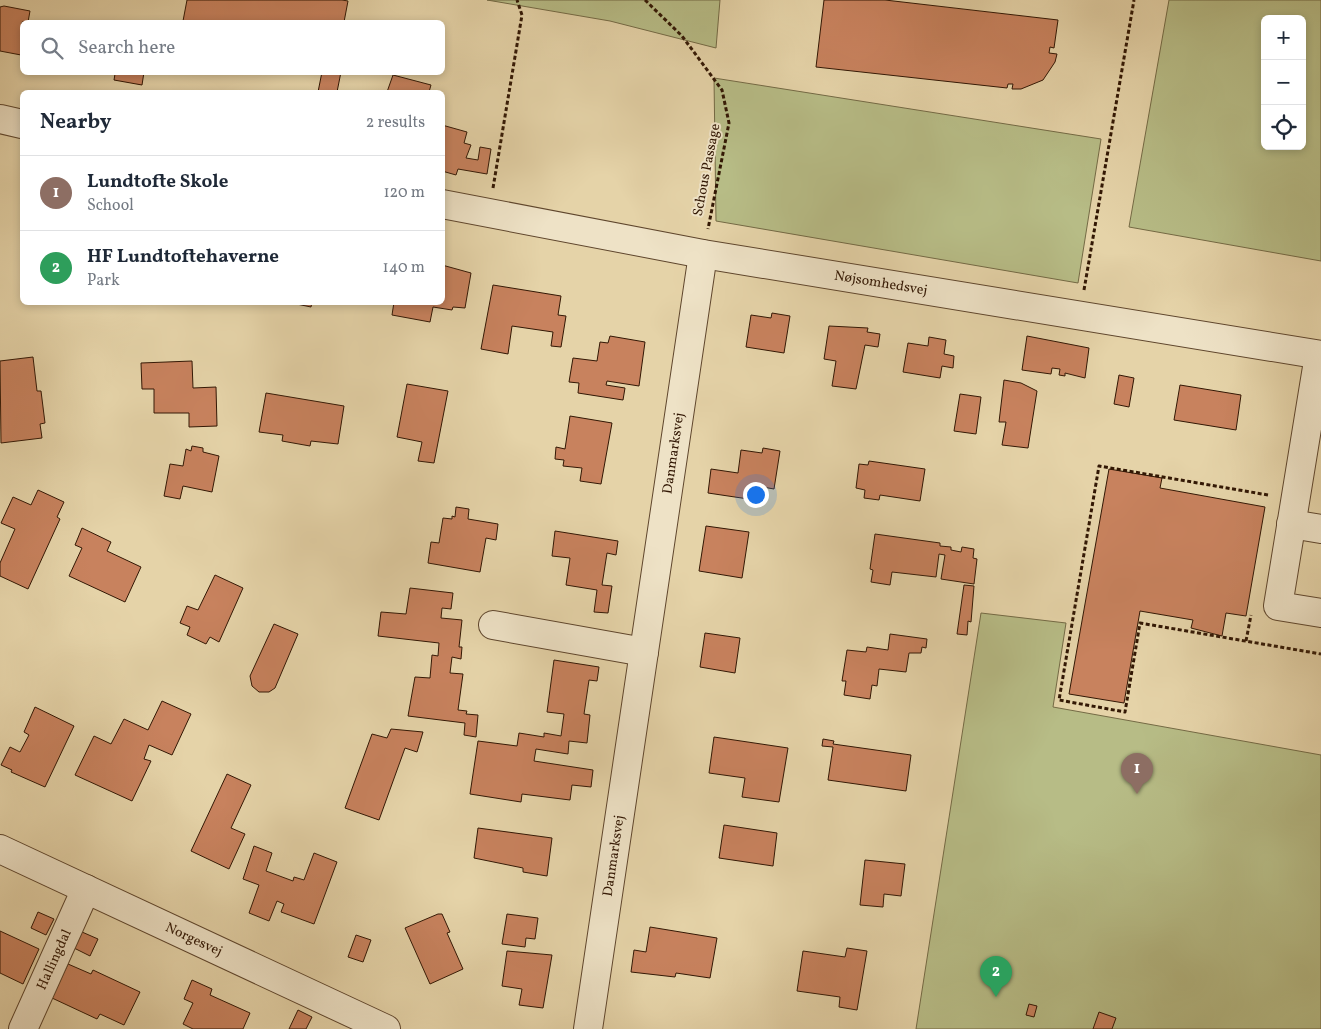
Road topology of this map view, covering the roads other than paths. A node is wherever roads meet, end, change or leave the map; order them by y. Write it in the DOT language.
graph roads {
  1 [pos="0,119"];
  2 [pos="20,124"];
  3 [pos="445,205"];
  4 [pos="703,254"];
  5 [pos="1320,355"];
  6 [pos="1313,437"];
  7 [pos="1291,524"];
  8 [pos="1321,529"];
  9 [pos="1321,613"];
  10 [pos="493,625"];
  11 [pos="644,652"];
  12 [pos="0,849"];
  13 [pos="86,889"];
  14 [pos="23,1029"];
  15 [pos="386,1029"];
  16 [pos="588,1029"];
  1 -- 2 [label="street"];
  3 -- 4 [label="street, Nøjsomhedsvej"];
  4 -- 5 [label="street, Nøjsomhedsvej"];
  4 -- 11 [label="street, Danmarksvej"];
  5 -- 6 [label="street"];
  6 -- 7 [label="street"];
  7 -- 8 [label="street"];
  7 -- 9 [label="street"];
  10 -- 11 [label="street"];
  11 -- 16 [label="street, Danmarksvej"];
  12 -- 13 [label="street, Norgesvej"];
  13 -- 14 [label="street, Hallingdal"];
  13 -- 15 [label="street, Norgesvej"];
}
